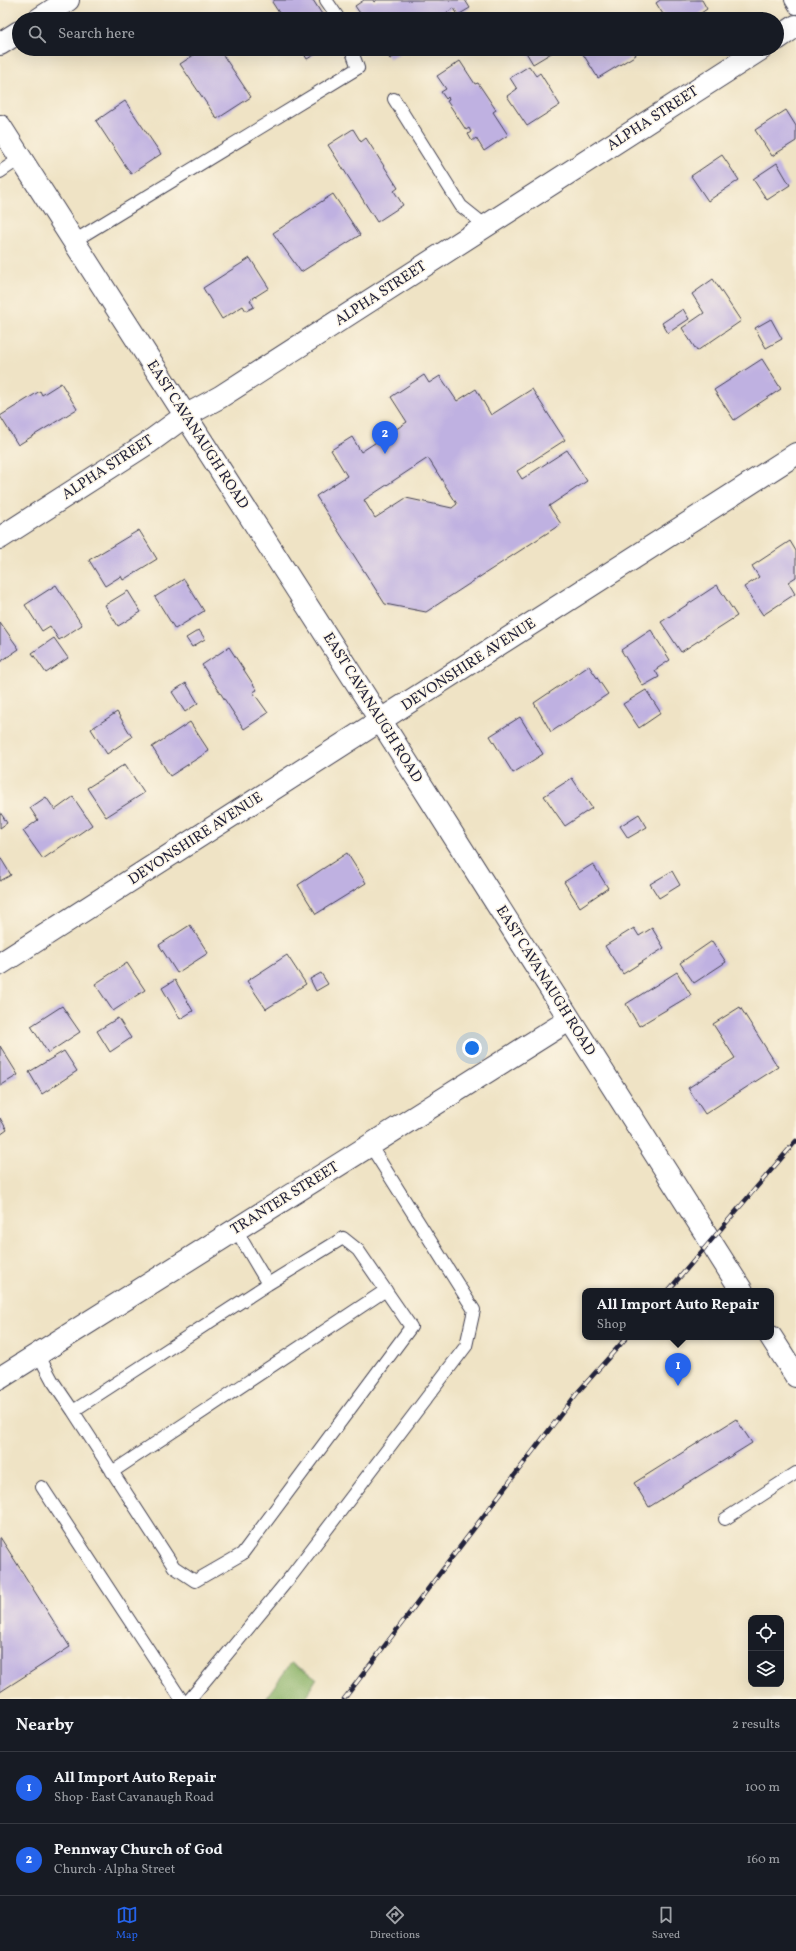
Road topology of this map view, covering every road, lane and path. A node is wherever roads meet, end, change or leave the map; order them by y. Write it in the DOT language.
graph roads {
  1 [pos="68,0"];
  2 [pos="326,0"];
  3 [pos="791,0"];
  4 [pos="796,8"];
  5 [pos="49,12"];
  6 [pos="334,12"];
  7 [pos="796,26"];
  8 [pos="784,34"];
  9 [pos="12,36"];
  10 [pos="0,44"];
  11 [pos="354,56"];
  12 [pos="750,56"];
  13 [pos="394,99"];
  14 [pos="0,126"];
  15 [pos="21,158"];
  16 [pos="0,172"];
  17 [pos="486,226"];
  18 [pos="74,241"];
  19 [pos="185,416"];
  20 [pos="796,454"];
  21 [pos="0,538"];
  22 [pos="381,722"];
  23 [pos="0,964"];
  24 [pos="569,1020"];
  25 [pos="370,1145"];
  26 [pos="236,1230"];
  27 [pos="268,1284"];
  28 [pos="740,1288"];
  29 [pos="386,1290"];
  30 [pos="773,1340"];
  31 [pos="38,1354"];
  32 [pos="796,1376"];
  33 [pos="0,1378"];
  34 [pos="73,1411"];
  35 [pos="112,1472"];
  36 [pos="796,1473"];
  37 [pos="42,1487"];
  38 [pos="724,1518"];
  39 [pos="181,1699"];
  40 [pos="190,1699"];
  1 -- 5 [label="street"];
  2 -- 6 [label="lane"];
  3 -- 4 [label="lane"];
  7 -- 8 [label="street"];
  9 -- 10 [label="street"];
  11 -- 18 [label="lane"];
  12 -- 17 [label="street, ALPHA STREET"];
  13 -- 17 [label="lane"];
  14 -- 15 [label="street, EAST CAVANAUGH ROAD"];
  15 -- 16 [label="lane"];
  15 -- 18 [label="street, EAST CAVANAUGH ROAD"];
  17 -- 19 [label="street, ALPHA STREET"];
  18 -- 19 [label="street, EAST CAVANAUGH ROAD"];
  19 -- 21 [label="street, ALPHA STREET"];
  19 -- 22 [label="street, EAST CAVANAUGH ROAD"];
  20 -- 22 [label="street, DEVONSHIRE AVENUE"];
  22 -- 23 [label="street, DEVONSHIRE AVENUE"];
  22 -- 24 [label="street, EAST CAVANAUGH ROAD"];
  24 -- 25 [label="street, TRANTER STREET"];
  24 -- 28 [label="street, EAST CAVANAUGH ROAD"];
  25 -- 26 [label="street, TRANTER STREET"];
  25 -- 40 [label="lane"];
  26 -- 27 [label="lane"];
  26 -- 31 [label="street, TRANTER STREET"];
  27 -- 29 [label="lane"];
  27 -- 34 [label="lane"];
  29 -- 35 [label="lane"];
  29 -- 35 [label="lane"];
  30 -- 32 [label="street"];
  31 -- 33 [label="street, TRANTER STREET"];
  31 -- 34 [label="lane"];
  34 -- 35 [label="lane"];
  36 -- 38 [label="lane"];
  37 -- 39 [label="lane"];
}
